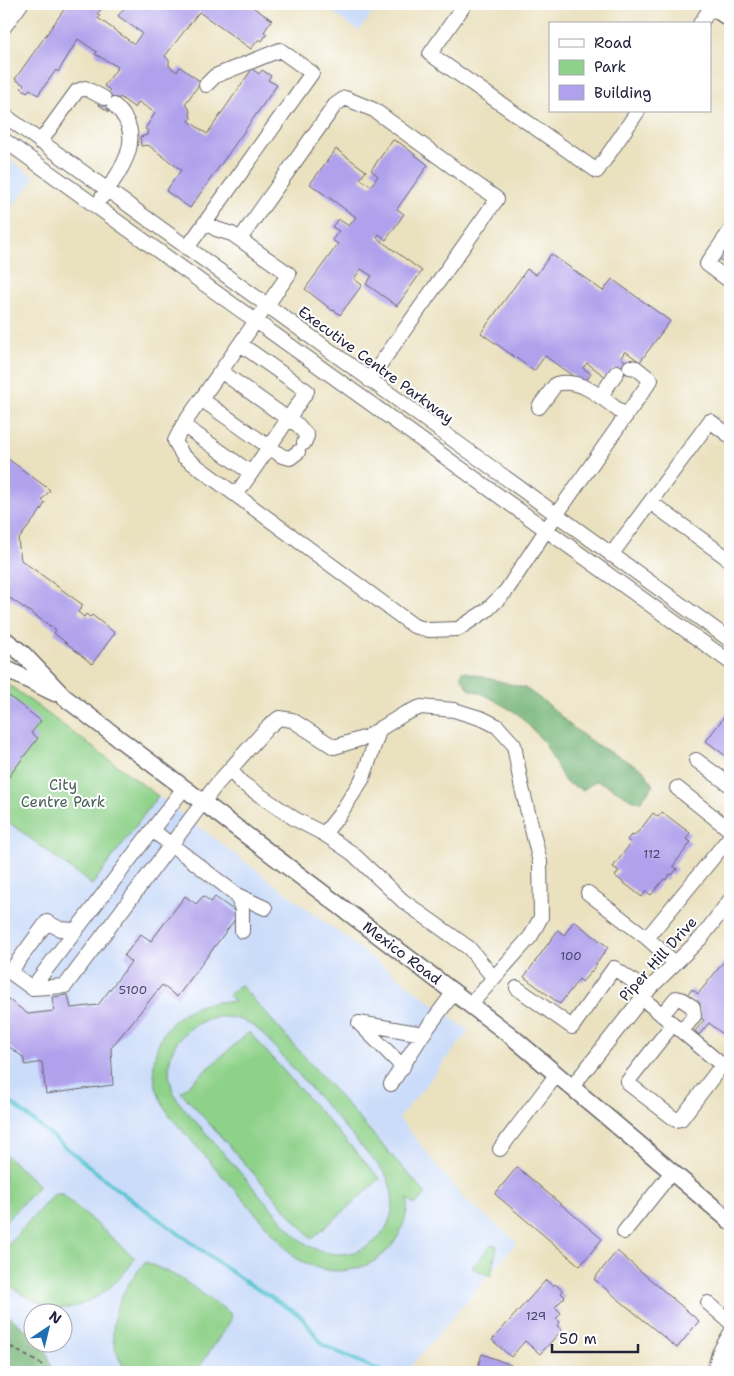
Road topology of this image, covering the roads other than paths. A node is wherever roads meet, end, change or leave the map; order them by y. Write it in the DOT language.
graph roads {
  1 [pos="21,4"];
  2 [pos="465,4"];
  3 [pos="710,5"];
  4 [pos="730,19"];
  5 [pos="701,22"];
  6 [pos="4,27"];
  7 [pos="206,85"];
  8 [pos="637,112"];
  9 [pos="4,115"];
  10 [pos="4,140"];
  11 [pos="40,142"];
  12 [pos="107,190"];
  13 [pos="96,205"];
  14 [pos="206,222"];
  15 [pos="730,231"];
  16 [pos="240,239"];
  17 [pos="187,248"];
  18 [pos="730,281"];
  19 [pos="267,306"];
  20 [pos="256,321"];
  21 [pos="240,344"];
  22 [pos="222,372"];
  23 [pos="369,380"];
  24 [pos="600,397"];
  25 [pos="202,399"];
  26 [pos="540,407"];
  27 [pos="626,416"];
  28 [pos="288,419"];
  29 [pos="183,425"];
  30 [pos="730,436"];
  31 [pos="269,447"];
  32 [pos="251,473"];
  33 [pos="236,494"];
  34 [pos="650,502"];
  35 [pos="556,515"];
  36 [pos="546,530"];
  37 [pos="611,555"];
  38 [pos="730,560"];
  39 [pos="4,639"];
  40 [pos="730,640"];
  41 [pos="730,662"];
  42 [pos="4,668"];
  43 [pos="64,697"];
  44 [pos="380,728"];
  45 [pos="696,760"];
  46 [pos="230,770"];
  47 [pos="730,785"];
  48 [pos="184,788"];
  49 [pos="677,788"];
  50 [pos="203,803"];
  51 [pos="152,830"];
  52 [pos="730,830"];
  53 [pos="324,834"];
  54 [pos="730,837"];
  55 [pos="171,845"];
  56 [pos="588,892"];
  57 [pos="236,895"];
  58 [pos="265,908"];
  59 [pos="727,910"];
  60 [pos="75,930"];
  61 [pos="242,931"];
  62 [pos="647,938"];
  63 [pos="675,963"];
  64 [pos="493,977"];
  65 [pos="32,988"];
  66 [pos="517,988"];
  67 [pos="454,992"];
  68 [pos="645,994"];
  69 [pos="470,1005"];
  70 [pos="672,1023"];
  71 [pos="423,1034"];
  72 [pos="403,1067"];
  73 [pos="557,1074"];
  74 [pos="391,1084"];
  75 [pos="572,1087"];
  76 [pos="500,1149"];
  77 [pos="672,1172"];
  78 [pos="730,1220"];
  79 [pos="624,1232"];
  80 [pos="708,1303"];
  81 [pos="730,1322"];
  82 [pos="730,1334"];
  83 [pos="714,1372"];
  1 -- 6 [label="street"];
  2 -- 8 [label="street"];
  3 -- 4 [label="main road"];
  3 -- 5 [label="street"];
  7 -- 14 [label="street"];
  9 -- 11 [label="street, Executive Centre Parkway"];
  10 -- 13 [label="street"];
  11 -- 12 [label="street, Executive Centre Parkway"];
  11 -- 12 [label="street"];
  12 -- 13 [label="street"];
  12 -- 17 [label="street, Executive Centre Parkway"];
  13 -- 20 [label="street"];
  14 -- 16 [label="street"];
  14 -- 17 [label="street"];
  15 -- 18 [label="street"];
  16 -- 19 [label="street"];
  16 -- 23 [label="street"];
  17 -- 19 [label="street, Executive Centre Parkway"];
  19 -- 20 [label="street"];
  19 -- 23 [label="street, Executive Centre Parkway"];
  20 -- 21 [label="street"];
  20 -- 36 [label="street"];
  21 -- 22 [label="street"];
  21 -- 28 [label="street"];
  22 -- 25 [label="street"];
  22 -- 28 [label="street"];
  23 -- 35 [label="street, Executive Centre Parkway"];
  24 -- 26 [label="street"];
  24 -- 27 [label="street"];
  24 -- 27 [label="street"];
  25 -- 29 [label="street"];
  25 -- 31 [label="street"];
  27 -- 35 [label="street"];
  28 -- 31 [label="street"];
  28 -- 31 [label="street"];
  29 -- 32 [label="street"];
  29 -- 33 [label="street"];
  30 -- 34 [label="street"];
  31 -- 32 [label="street"];
  32 -- 33 [label="street"];
  33 -- 36 [label="street"];
  34 -- 37 [label="street"];
  34 -- 38 [label="street"];
  35 -- 36 [label="street"];
  35 -- 37 [label="street, Executive Centre Parkway"];
  36 -- 41 [label="street"];
  37 -- 40 [label="street, Executive Centre Parkway"];
  39 -- 43 [label="main road, Mexico Road"];
  42 -- 43 [label="main road, Mexico Road"];
  43 -- 48 [label="main road, Mexico Road"];
  44 -- 46 [label="street"];
  44 -- 53 [label="street"];
  44 -- 64 [label="street"];
  45 -- 47 [label="street"];
  46 -- 50 [label="street"];
  46 -- 53 [label="street"];
  48 -- 50 [label="main road, Mexico Road"];
  48 -- 51 [label="street"];
  49 -- 52 [label="street"];
  50 -- 55 [label="street"];
  50 -- 67 [label="main road, Mexico Road"];
  51 -- 55 [label="street"];
  51 -- 60 [label="street"];
  53 -- 64 [label="street"];
  54 -- 62 [label="street"];
  55 -- 57 [label="street"];
  55 -- 65 [label="street"];
  56 -- 62 [label="street"];
  57 -- 58 [label="street"];
  57 -- 61 [label="street"];
  59 -- 63 [label="street, Piper Hill Drive"];
  60 -- 65 [label="street"];
  60 -- 65 [label="street"];
  62 -- 63 [label="street"];
  63 -- 68 [label="street, Piper Hill Drive"];
  64 -- 69 [label="street"];
  66 -- 68 [label="street"];
  67 -- 69 [label="main road, Mexico Road"];
  67 -- 71 [label="street"];
  68 -- 70 [label="street"];
  68 -- 75 [label="street, Piper Hill Drive"];
  69 -- 73 [label="main road, Mexico Road"];
  70 -- 70 [label="street"];
  71 -- 72 [label="street"];
  71 -- 72 [label="street"];
  72 -- 74 [label="street"];
  73 -- 75 [label="main road, Mexico Road"];
  73 -- 76 [label="street"];
  75 -- 77 [label="main road, Mexico Road"];
  77 -- 78 [label="main road, Mexico Road"];
  77 -- 79 [label="street"];
  80 -- 81 [label="street"];
  82 -- 83 [label="street"];
}
